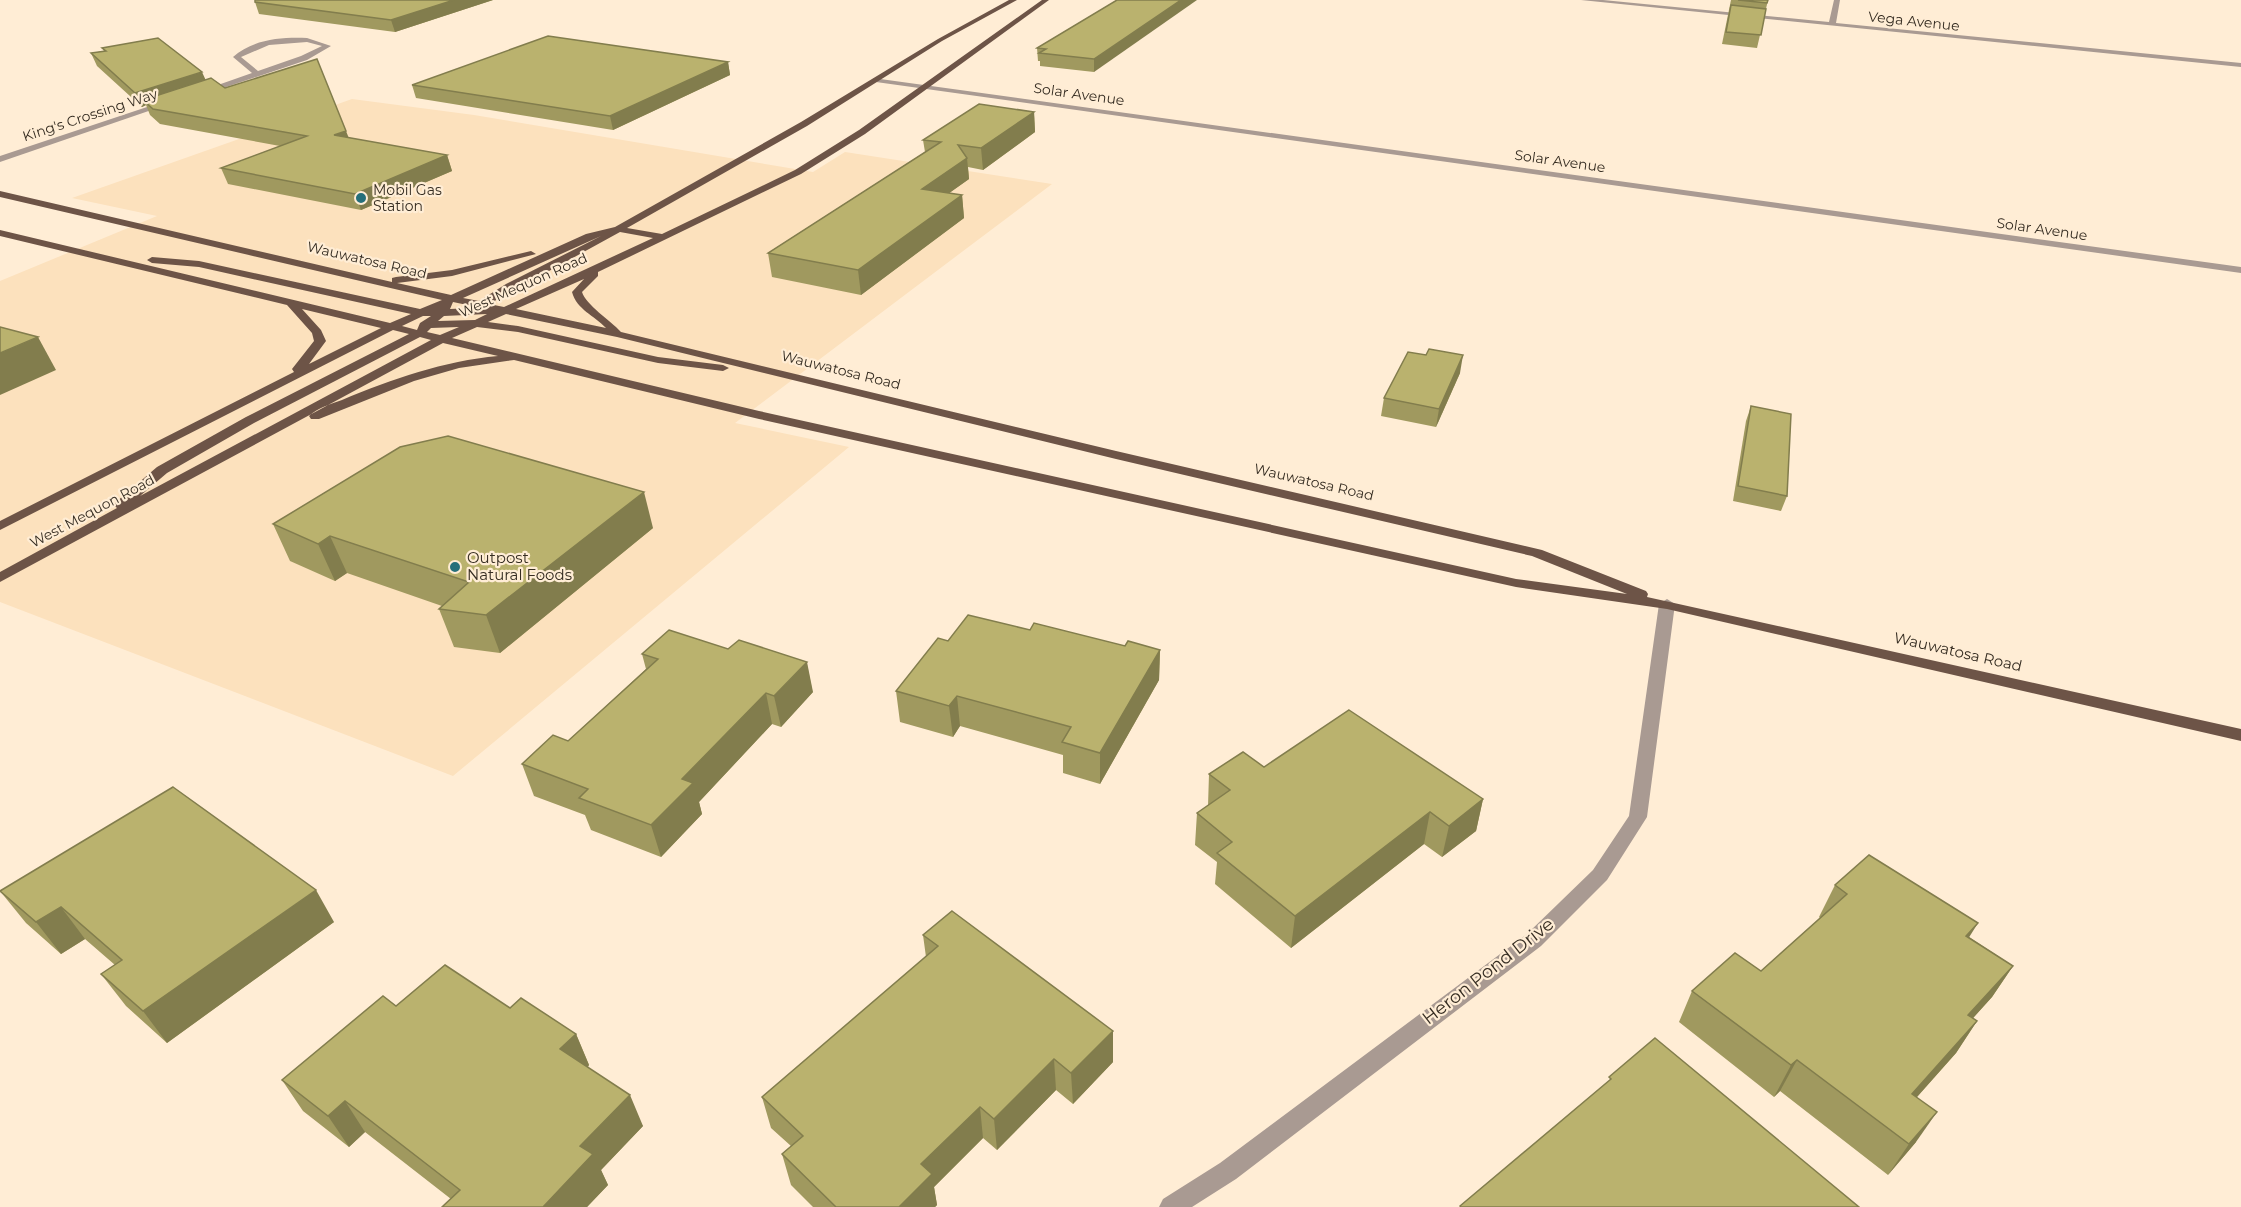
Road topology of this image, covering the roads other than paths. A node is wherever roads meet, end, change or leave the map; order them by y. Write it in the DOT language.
graph roads {
  1 [pos="1014,0"];
  2 [pos="1046,0"];
  3 [pos="1584,0"];
  4 [pos="1837,0"];
  5 [pos="1832,25"];
  6 [pos="2241,65"];
  7 [pos="257,74"];
  8 [pos="876,80"];
  9 [pos="927,87"];
  10 [pos="190,96"];
  11 [pos="178,100"];
  12 [pos="0,159"];
  13 [pos="0,194"];
  14 [pos="618,229"];
  15 [pos="0,233"];
  16 [pos="661,237"];
  17 [pos="563,247"];
  18 [pos="102,256"];
  19 [pos="608,264"];
  20 [pos="2241,270"];
  21 [pos="374,280"];
  22 [pos="453,299"];
  23 [pos="289,301"];
  24 [pos="480,304"];
  25 [pos="503,309"];
  26 [pos="422,313"];
  27 [pos="441,314"];
  28 [pos="472,318"];
  29 [pos="456,324"];
  30 [pos="393,326"];
  31 [pos="424,329"];
  32 [pos="617,334"];
  33 [pos="443,338"];
  34 [pos="522,357"];
  35 [pos="794,377"];
  36 [pos="290,378"];
  37 [pos="235,451"];
  38 [pos="99,525"];
  39 [pos="0,526"];
  40 [pos="0,578"];
  41 [pos="1666,604"];
  42 [pos="2241,735"];
  43 [pos="1171,1207"];
  1 -- 8 [label="main road, West Mequon Road"];
  2 -- 9 [label="main road, West Mequon Road"];
  3 -- 5 [label="street, Vega Avenue"];
  4 -- 5 [label="street"];
  5 -- 6 [label="street, Vega Avenue"];
  7 -- 7 [label="street"];
  7 -- 10 [label="street"];
  8 -- 9 [label="street, Solar Avenue"];
  8 -- 14 [label="main road, West Mequon Road"];
  9 -- 16 [label="main road, West Mequon Road"];
  9 -- 20 [label="street, Solar Avenue"];
  11 -- 12 [label="street, King's Crossing Way"];
  13 -- 21 [label="main road, Wauwatosa Road"];
  14 -- 16 [label="main road"];
  14 -- 17 [label="main road, West Mequon Road"];
  14 -- 24 [label="main road"];
  15 -- 18 [label="main road"];
  16 -- 19 [label="main road, West Mequon Road"];
  17 -- 21 [label="main road"];
  17 -- 22 [label="main road, West Mequon Road"];
  18 -- 23 [label="main road"];
  18 -- 26 [label="main road"];
  19 -- 25 [label="main road, West Mequon Road"];
  19 -- 32 [label="main road"];
  21 -- 22 [label="main road, Wauwatosa Road"];
  22 -- 24 [label="main road, Wauwatosa Road"];
  22 -- 26 [label="main road, West Mequon Road"];
  22 -- 27 [label="main road"];
  23 -- 30 [label="main road"];
  23 -- 36 [label="main road"];
  24 -- 25 [label="main road, Wauwatosa Road"];
  24 -- 28 [label="main road"];
  25 -- 28 [label="main road, West Mequon Road"];
  25 -- 32 [label="main road, Wauwatosa Road"];
  26 -- 27 [label="main road"];
  26 -- 30 [label="main road, West Mequon Road"];
  27 -- 28 [label="main road"];
  27 -- 31 [label="main road"];
  28 -- 29 [label="main road"];
  28 -- 33 [label="main road, West Mequon Road"];
  28 -- 35 [label="main road"];
  29 -- 31 [label="main road"];
  29 -- 33 [label="main road"];
  30 -- 31 [label="main road"];
  30 -- 36 [label="main road, West Mequon Road"];
  31 -- 33 [label="main road, Wauwatosa Road"];
  31 -- 38 [label="main road"];
  32 -- 35 [label="main road, Wauwatosa Road"];
  33 -- 34 [label="main road, Wauwatosa Road"];
  33 -- 37 [label="main road, West Mequon Road"];
  34 -- 37 [label="main road"];
  34 -- 41 [label="main road, Wauwatosa Road"];
  35 -- 41 [label="main road, Wauwatosa Road"];
  36 -- 39 [label="main road, West Mequon Road"];
  37 -- 38 [label="main road, West Mequon Road"];
  38 -- 40 [label="main road, West Mequon Road"];
  41 -- 42 [label="main road, Wauwatosa Road"];
  41 -- 43 [label="street, Heron Pond Drive"];
}
